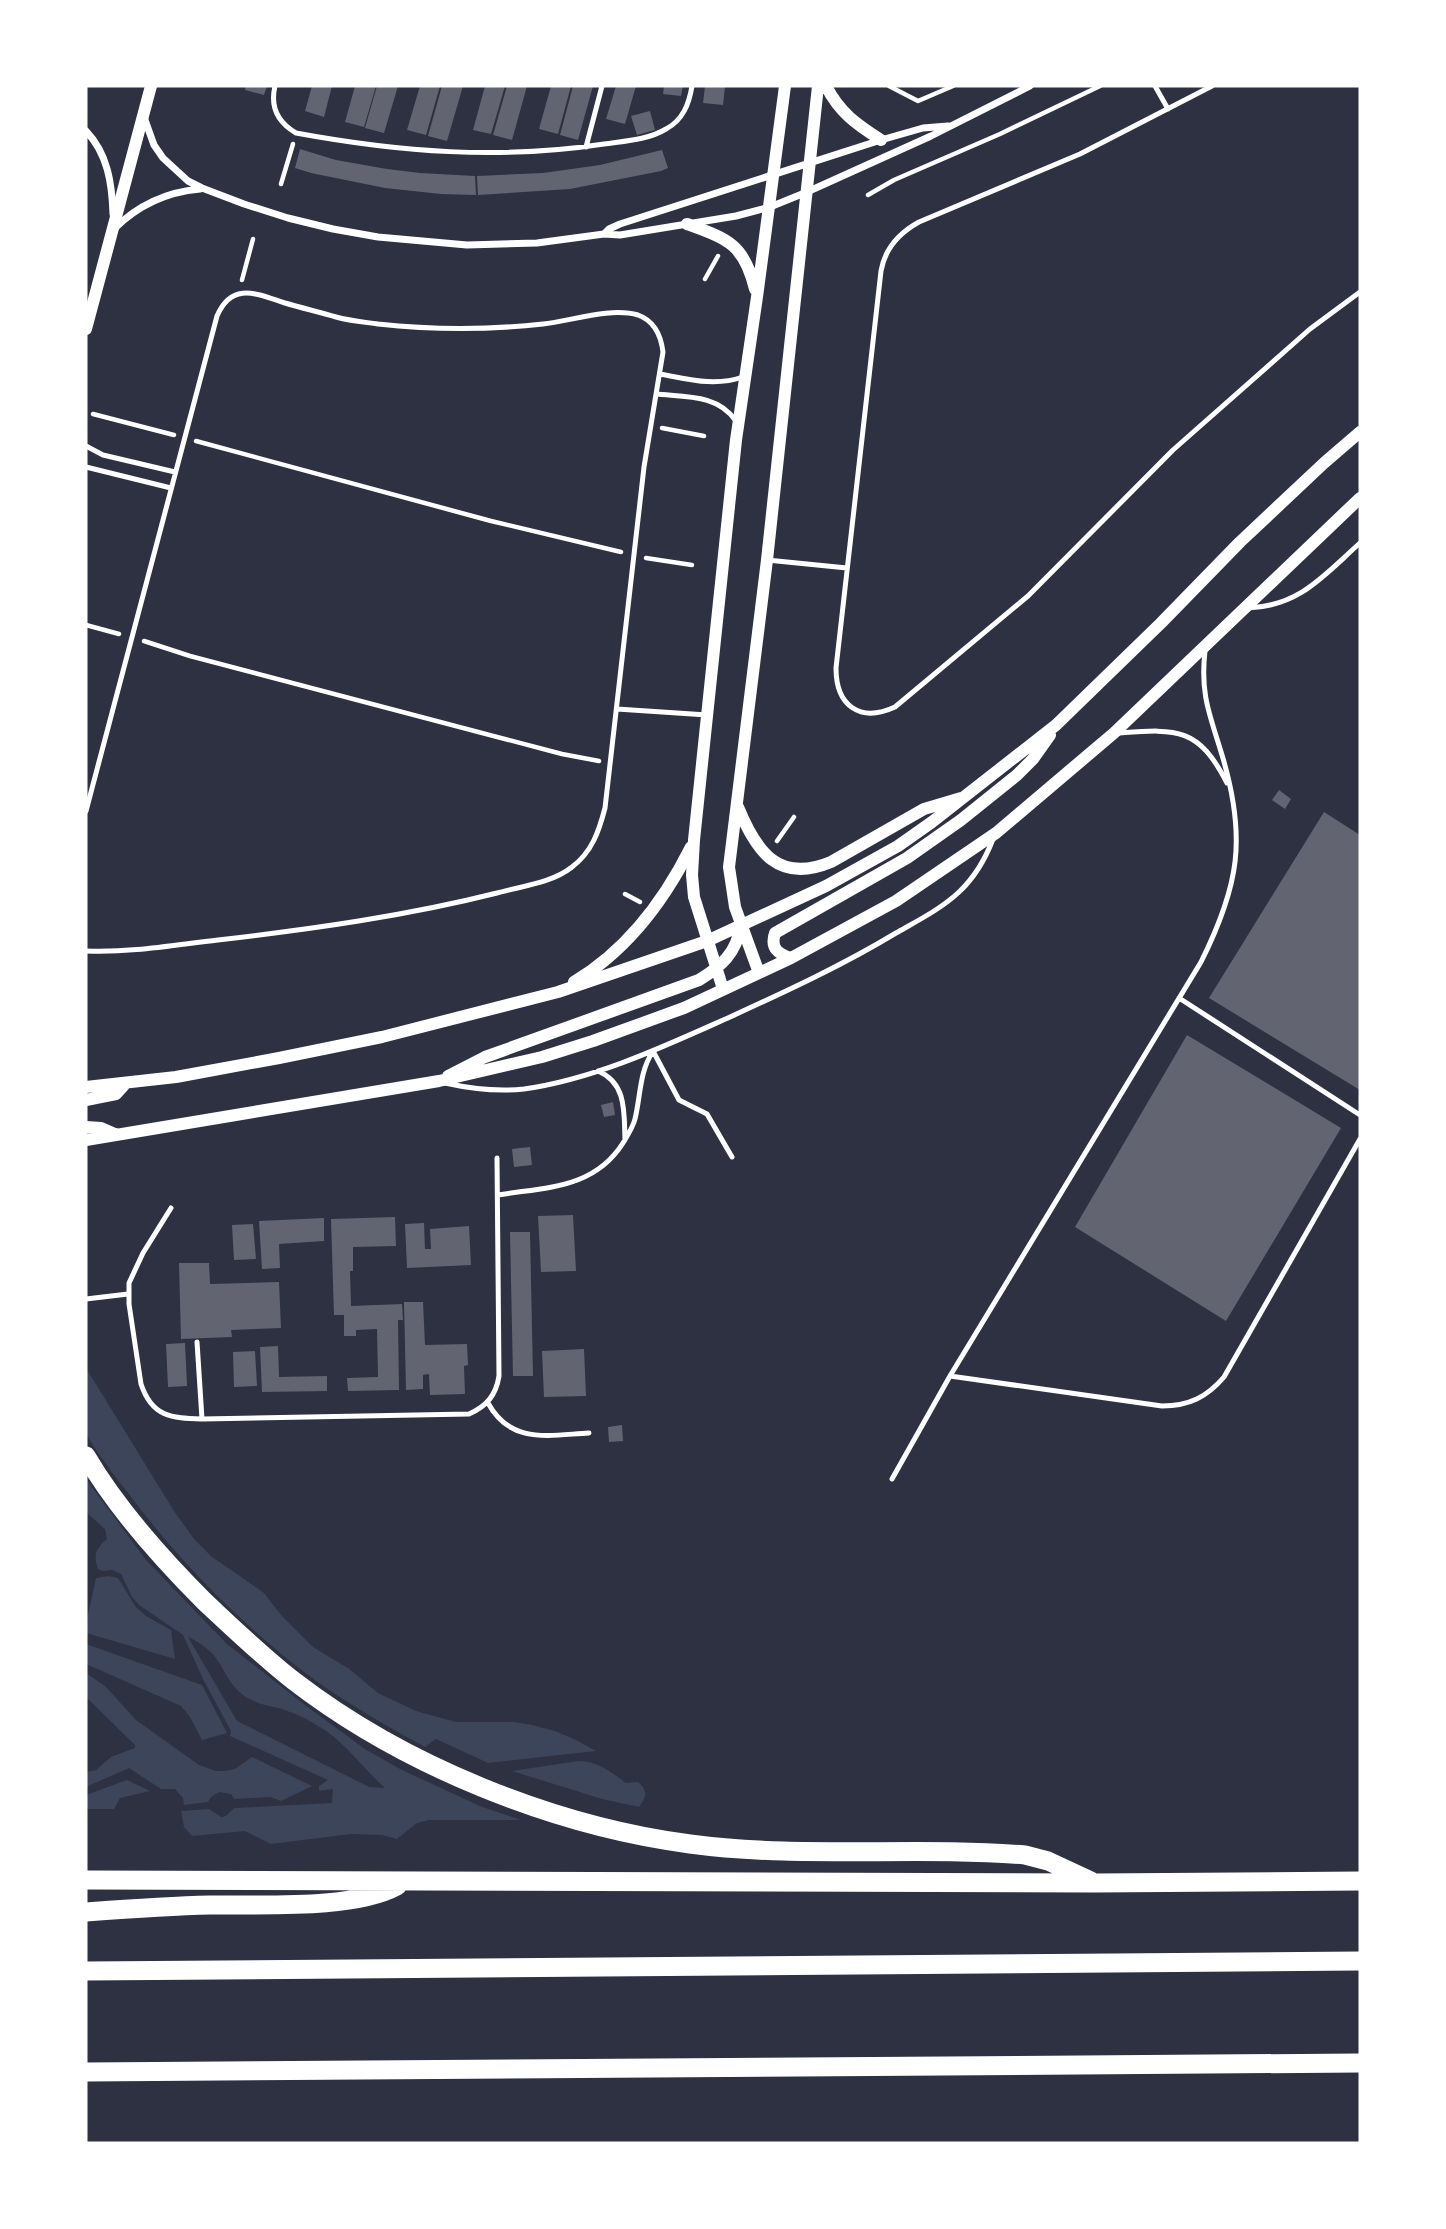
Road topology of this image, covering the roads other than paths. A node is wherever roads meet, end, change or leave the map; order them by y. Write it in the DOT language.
graph roads {
  1 [pos="151,86"];
  2 [pos="275,86"];
  3 [pos="602,86"];
  4 [pos="692,86"];
  5 [pos="785,86"];
  6 [pos="818,86"];
  7 [pos="826,86"];
  8 [pos="1030,86"];
  9 [pos="1155,86"];
  10 [pos="1212,86"];
  11 [pos="1168,109"];
  12 [pos="143,115"];
  13 [pos="949,126"];
  14 [pos="86,131"];
  15 [pos="881,140"];
  16 [pos="586,146"];
  17 [pos="810,163"];
  18 [pos="774,175"];
  19 [pos="202,188"];
  20 [pos="807,192"];
  21 [pos="770,206"];
  22 [pos="687,224"];
  23 [pos="114,229"];
  24 [pos="604,234"];
  25 [pos="1360,292"];
  26 [pos="757,297"];
  27 [pos="86,330"];
  28 [pos="660,374"];
  29 [pos="746,376"];
  30 [pos="656,394"];
  31 [pos="738,425"];
  32 [pos="1360,432"];
  33 [pos="86,446"];
  34 [pos="86,467"];
  35 [pos="175,472"];
  36 [pos="171,488"];
  37 [pos="1360,498"];
  38 [pos="1360,543"];
  39 [pos="767,560"];
  40 [pos="847,568"];
  41 [pos="1245,608"];
  42 [pos="1205,648"];
  43 [pos="617,709"];
  44 [pos="707,715"];
  45 [pos="1056,725"];
  46 [pos="1114,733"];
  47 [pos="1232,792"];
  48 [pos="965,797"];
  49 [pos="736,804"];
  50 [pos="86,811"];
  51 [pos="996,833"];
  52 [pos="694,840"];
  53 [pos="741,926"];
  54 [pos="707,941"];
  55 [pos="685,948"];
  56 [pos="86,951"];
  57 [pos="791,958"];
  58 [pos="716,970"];
  59 [pos="759,973"];
  60 [pos="699,980"];
  61 [pos="723,989"];
  62 [pos="558,992"];
  63 [pos="1179,998"];
  64 [pos="653,1051"];
  65 [pos="597,1071"];
  66 [pos="439,1081"];
  67 [pos="126,1083"];
  68 [pos="86,1087"];
  69 [pos="86,1100"];
  70 [pos="1360,1115"];
  71 [pos="86,1127"];
  72 [pos="117,1135"];
  73 [pos="1360,1139"];
  74 [pos="86,1140"];
  75 [pos="625,1140"];
  76 [pos="732,1157"];
  77 [pos="498,1158"];
  78 [pos="498,1195"];
  79 [pos="171,1208"];
  80 [pos="128,1294"];
  81 [pos="86,1299"];
  82 [pos="197,1342"];
  83 [pos="950,1376"];
  84 [pos="488,1403"];
  85 [pos="202,1419"];
  86 [pos="589,1433"];
  87 [pos="86,1455"];
  88 [pos="892,1479"];
  89 [pos="86,1880"];
  90 [pos="1360,1881"];
  91 [pos="404,1882"];
  92 [pos="1096,1883"];
  93 [pos="86,1912"];
  94 [pos="1360,1961"];
  95 [pos="86,1970"];
  96 [pos="1360,2063"];
  97 [pos="86,2072"];
  1 -- 12 [label="street"];
  2 -- 16 [label="lane"];
  3 -- 16 [label="lane"];
  4 -- 16 [label="lane"];
  5 -- 18 [label="street"];
  6 -- 17 [label="street"];
  7 -- 15 [label="street"];
  8 -- 13 [label="street"];
  9 -- 11 [label="lane"];
  10 -- 11 [label="lane"];
  11 -- 40 [label="lane"];
  12 -- 19 [label="street"];
  12 -- 23 [label="street"];
  13 -- 15 [label="street"];
  13 -- 20 [label="street"];
  14 -- 23 [label="street"];
  15 -- 17 [label="street"];
  17 -- 18 [label="street"];
  17 -- 20 [label="street"];
  18 -- 21 [label="street"];
  18 -- 24 [label="street"];
  19 -- 23 [label="street"];
  19 -- 24 [label="street"];
  20 -- 21 [label="street"];
  20 -- 39 [label="street"];
  21 -- 22 [label="street"];
  21 -- 26 [label="street"];
  22 -- 24 [label="street"];
  22 -- 26 [label="street"];
  23 -- 27 [label="street"];
  25 -- 40 [label="lane"];
  26 -- 29 [label="street"];
  28 -- 29 [label="lane"];
  28 -- 30 [label="lane"];
  28 -- 35 [label="lane"];
  29 -- 31 [label="street"];
  30 -- 31 [label="lane"];
  30 -- 43 [label="lane"];
  31 -- 44 [label="street"];
  32 -- 45 [label="street"];
  33 -- 35 [label="lane"];
  34 -- 36 [label="lane"];
  35 -- 36 [label="lane"];
  36 -- 50 [label="lane"];
  37 -- 41 [label="street"];
  38 -- 41 [label="lane"];
  39 -- 40 [label="lane"];
  39 -- 49 [label="street"];
  41 -- 42 [label="street"];
  42 -- 46 [label="street"];
  42 -- 47 [label="lane"];
  43 -- 44 [label="lane"];
  43 -- 56 [label="lane"];
  44 -- 52 [label="street"];
  45 -- 48 [label="street"];
  45 -- 57 [label="street"];
  46 -- 47 [label="lane"];
  46 -- 51 [label="street"];
  47 -- 63 [label="lane"];
  48 -- 49 [label="street"];
  48 -- 53 [label="street"];
  49 -- 53 [label="street"];
  51 -- 57 [label="street"];
  51 -- 64 [label="lane"];
  52 -- 54 [label="street"];
  52 -- 62 [label="street"];
  53 -- 54 [label="street"];
  53 -- 58 [label="street"];
  53 -- 59 [label="street"];
  54 -- 55 [label="street"];
  54 -- 58 [label="street"];
  55 -- 60 [label="street"];
  55 -- 62 [label="street"];
  57 -- 59 [label="street"];
  58 -- 60 [label="street"];
  58 -- 61 [label="street"];
  59 -- 61 [label="street"];
  60 -- 66 [label="street"];
  61 -- 66 [label="street"];
  62 -- 67 [label="street"];
  63 -- 70 [label="lane"];
  63 -- 83 [label="lane"];
  64 -- 65 [label="lane"];
  64 -- 75 [label="lane"];
  64 -- 76 [label="lane"];
  65 -- 66 [label="lane"];
  65 -- 75 [label="lane"];
  66 -- 72 [label="street"];
  67 -- 68 [label="street"];
  67 -- 69 [label="street"];
  71 -- 72 [label="street"];
  72 -- 74 [label="street"];
  73 -- 83 [label="lane"];
  75 -- 78 [label="lane"];
  77 -- 78 [label="lane"];
  78 -- 84 [label="lane"];
  79 -- 80 [label="lane"];
  80 -- 81 [label="lane"];
  80 -- 85 [label="lane"];
  82 -- 85 [label="lane"];
  83 -- 88 [label="lane"];
  84 -- 85 [label="lane"];
  84 -- 86 [label="lane"];
  87 -- 92 [label="highway"];
  89 -- 91 [label="highway"];
  90 -- 92 [label="highway"];
  91 -- 92 [label="highway"];
  91 -- 93 [label="highway"];
  94 -- 95 [label="highway"];
  96 -- 97 [label="highway"];
}
